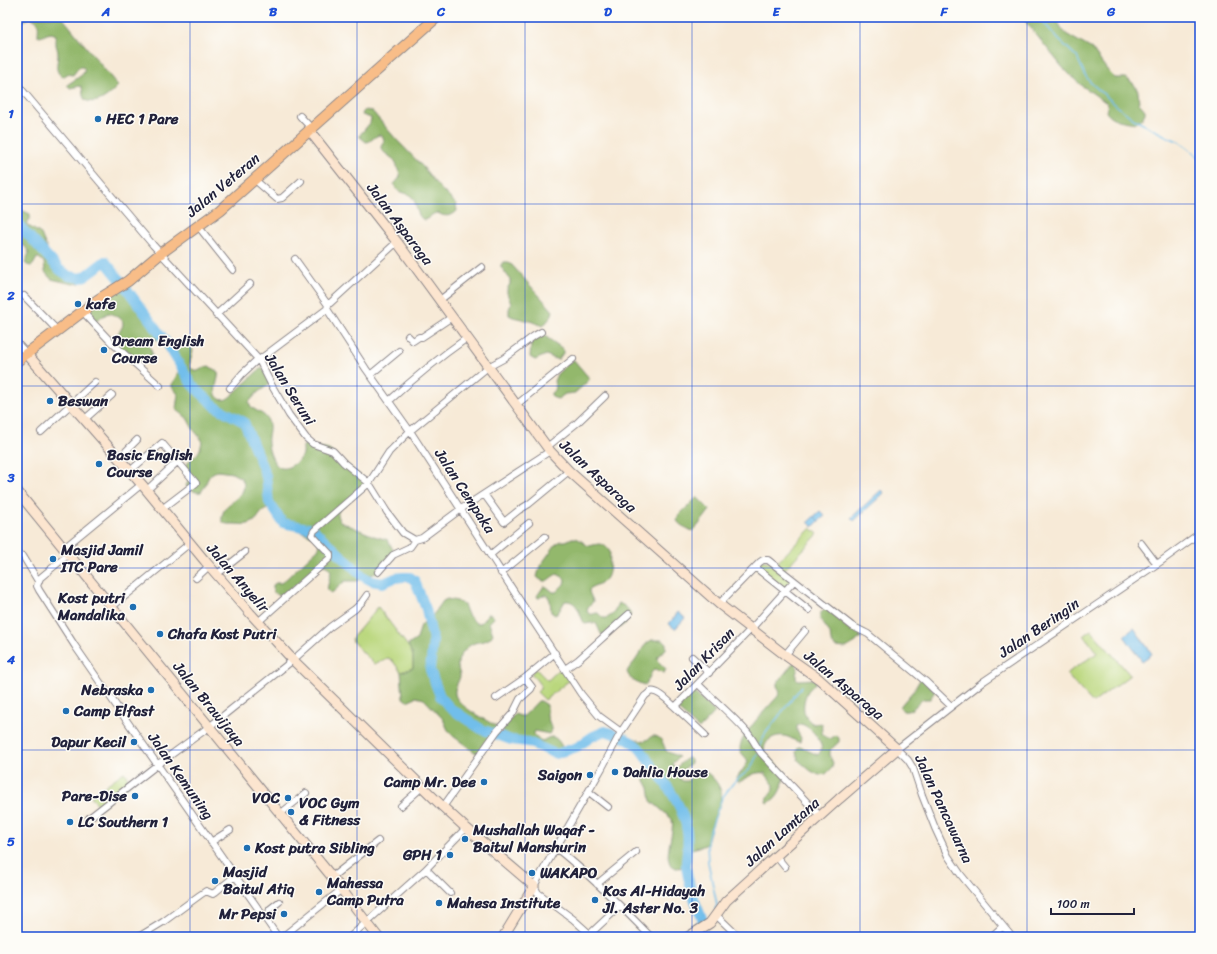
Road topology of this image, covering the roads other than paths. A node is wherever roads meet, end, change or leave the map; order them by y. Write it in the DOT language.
graph roads {
  1 [pos="437,17"];
  2 [pos="17,84"];
  3 [pos="300,116"];
  4 [pos="310,129"];
  5 [pos="255,180"];
  6 [pos="301,181"];
  7 [pos="198,226"];
  8 [pos="397,242"];
  9 [pos="161,253"];
  10 [pos="295,259"];
  11 [pos="482,267"];
  12 [pos="233,270"];
  13 [pos="250,284"];
  14 [pos="24,296"];
  15 [pos="440,300"];
  16 [pos="328,307"];
  17 [pos="82,311"];
  18 [pos="216,315"];
  19 [pos="452,317"];
  20 [pos="57,330"];
  21 [pos="541,332"];
  22 [pos="408,336"];
  23 [pos="467,338"];
  24 [pos="17,343"];
  25 [pos="399,351"];
  26 [pos="26,353"];
  27 [pos="573,359"];
  28 [pos="259,360"];
  29 [pos="17,361"];
  30 [pos="488,367"];
  31 [pos="370,375"];
  32 [pos="95,382"];
  33 [pos="160,386"];
  34 [pos="230,388"];
  35 [pos="112,395"];
  36 [pos="605,396"];
  37 [pos="389,401"];
  38 [pos="71,404"];
  39 [pos="516,405"];
  40 [pos="85,419"];
  41 [pos="410,430"];
  42 [pos="41,432"];
  43 [pos="137,440"];
  44 [pos="548,449"];
  45 [pos="119,458"];
  46 [pos="178,461"];
  47 [pos="130,471"];
  48 [pos="569,471"];
  49 [pos="369,483"];
  50 [pos="144,487"];
  51 [pos="17,491"];
  52 [pos="484,494"];
  53 [pos="162,509"];
  54 [pos="461,510"];
  55 [pos="529,523"];
  56 [pos="1200,533"];
  57 [pos="545,537"];
  58 [pos="415,540"];
  59 [pos="190,543"];
  60 [pos="1142,543"];
  61 [pos="66,551"];
  62 [pos="245,552"];
  63 [pos="490,555"];
  64 [pos="17,557"];
  65 [pos="1157,564"];
  66 [pos="209,566"];
  67 [pos="756,567"];
  68 [pos="378,572"];
  69 [pos="501,573"];
  70 [pos="216,575"];
  71 [pos="196,578"];
  72 [pos="38,581"];
  73 [pos="794,581"];
  74 [pos="785,591"];
  75 [pos="367,595"];
  76 [pos="719,604"];
  77 [pos="112,607"];
  78 [pos="809,610"];
  79 [pos="629,614"];
  80 [pos="258,622"];
  81 [pos="751,629"];
  82 [pos="806,631"];
  83 [pos="555,653"];
  84 [pos="785,655"];
  85 [pos="692,657"];
  86 [pos="293,660"];
  87 [pos="565,669"];
  88 [pos="709,672"];
  89 [pos="526,678"];
  90 [pos="698,684"];
  91 [pos="496,698"];
  92 [pos="952,706"];
  93 [pos="675,707"];
  94 [pos="209,727"];
  95 [pos="705,735"];
  96 [pos="619,736"];
  97 [pos="897,749"];
  98 [pos="157,765"];
  99 [pos="422,787"];
  100 [pos="589,792"];
  101 [pos="306,793"];
  102 [pos="401,806"];
  103 [pos="608,806"];
  104 [pos="443,808"];
  105 [pos="280,814"];
  106 [pos="820,816"];
  107 [pos="89,818"];
  108 [pos="466,828"];
  109 [pos="230,830"];
  110 [pos="378,841"];
  111 [pos="211,842"];
  112 [pos="556,848"];
  113 [pos="636,852"];
  114 [pos="776,856"];
  115 [pos="785,867"];
  116 [pos="426,869"];
  117 [pos="235,876"];
  118 [pos="332,877"];
  119 [pos="597,884"];
  120 [pos="534,886"];
  121 [pos="342,889"];
  122 [pos="450,893"];
  123 [pos="279,902"];
  124 [pos="620,906"];
  125 [pos="716,915"];
  126 [pos="266,920"];
  127 [pos="366,922"];
  128 [pos="1003,926"];
  129 [pos="140,936"];
  130 [pos="592,936"];
  131 [pos="278,937"];
  132 [pos="282,937"];
  133 [pos="350,937"];
  134 [pos="378,937"];
  135 [pos="503,937"];
  136 [pos="651,937"];
  137 [pos="688,937"];
  138 [pos="739,937"];
  139 [pos="991,937"];
  140 [pos="1012,937"];
  1 -- 4 [label="main road, Jalan Veteran"];
  2 -- 9 [label="street, Jalan Seruni"];
  3 -- 4 [label="street"];
  4 -- 5 [label="main road, Jalan Veteran"];
  4 -- 8 [label="street, Jalan Asparaga"];
  5 -- 6 [label="street"];
  5 -- 7 [label="main road, Jalan Veteran"];
  7 -- 9 [label="main road, Jalan Veteran"];
  7 -- 12 [label="street"];
  8 -- 15 [label="street, Jalan Asparaga"];
  8 -- 16 [label="street"];
  9 -- 17 [label="main road, Jalan Veteran"];
  9 -- 18 [label="street, Jalan Seruni"];
  10 -- 16 [label="street, Jalan Cempaka"];
  11 -- 15 [label="street"];
  13 -- 18 [label="street"];
  14 -- 20 [label="street"];
  15 -- 19 [label="street, Jalan Asparaga"];
  16 -- 28 [label="street"];
  16 -- 31 [label="street, Jalan Cempaka"];
  17 -- 20 [label="main road, Jalan Veteran"];
  17 -- 33 [label="street"];
  18 -- 28 [label="street, Jalan Seruni"];
  19 -- 22 [label="street"];
  19 -- 23 [label="street, Jalan Asparaga"];
  20 -- 26 [label="main road, Jalan Veteran"];
  21 -- 30 [label="street"];
  23 -- 30 [label="street, Jalan Asparaga"];
  23 -- 37 [label="street"];
  24 -- 26 [label="street"];
  25 -- 31 [label="street"];
  26 -- 29 [label="main road, Jalan Veteran"];
  26 -- 38 [label="street, Jalan Anyelir"];
  27 -- 39 [label="street"];
  28 -- 34 [label="street"];
  28 -- 49 [label="street, Jalan Seruni"];
  30 -- 39 [label="street, Jalan Asparaga"];
  30 -- 41 [label="street"];
  31 -- 37 [label="street, Jalan Cempaka"];
  32 -- 38 [label="street"];
  35 -- 40 [label="street"];
  36 -- 44 [label="street"];
  37 -- 41 [label="street, Jalan Cempaka"];
  38 -- 40 [label="street, Jalan Anyelir"];
  38 -- 42 [label="street"];
  39 -- 44 [label="street, Jalan Asparaga"];
  40 -- 45 [label="street, Jalan Anyelir"];
  41 -- 49 [label="street"];
  41 -- 54 [label="street, Jalan Cempaka"];
  43 -- 45 [label="street"];
  44 -- 48 [label="street, Jalan Asparaga"];
  44 -- 52 [label="street"];
  45 -- 47 [label="street, Jalan Anyelir"];
  46 -- 47 [label="street"];
  46 -- 50 [label="street"];
  46 -- 53 [label="street"];
  47 -- 50 [label="street, Jalan Anyelir"];
  48 -- 52 [label="street"];
  48 -- 76 [label="street, Jalan Asparaga"];
  49 -- 58 [label="street, Jalan Seruni"];
  49 -- 80 [label="street"];
  50 -- 53 [label="street, Jalan Anyelir"];
  50 -- 61 [label="street"];
  51 -- 61 [label="street, Jalan Brawijaya"];
  52 -- 54 [label="street"];
  53 -- 59 [label="street, Jalan Anyelir"];
  54 -- 58 [label="street"];
  54 -- 63 [label="street, Jalan Cempaka"];
  55 -- 63 [label="street"];
  56 -- 65 [label="street, Jalan Beringin"];
  57 -- 69 [label="street"];
  58 -- 68 [label="street"];
  59 -- 66 [label="street, Jalan Anyelir"];
  59 -- 77 [label="street"];
  60 -- 65 [label="street"];
  61 -- 72 [label="street"];
  61 -- 77 [label="street, Jalan Brawijaya"];
  62 -- 70 [label="street"];
  63 -- 69 [label="street, Jalan Cempaka"];
  64 -- 72 [label="street, Jalan Kemuning"];
  65 -- 92 [label="street, Jalan Beringin"];
  66 -- 70 [label="street, Jalan Anyelir"];
  66 -- 71 [label="street"];
  67 -- 73 [label="street"];
  67 -- 74 [label="street"];
  67 -- 76 [label="street"];
  69 -- 83 [label="street, Jalan Cempaka"];
  70 -- 80 [label="street, Jalan Anyelir"];
  72 -- 98 [label="street, Jalan Kemuning"];
  73 -- 74 [label="street, Jalan Krisan"];
  73 -- 92 [label="street"];
  74 -- 78 [label="street"];
  74 -- 81 [label="street, Jalan Krisan"];
  75 -- 86 [label="street"];
  76 -- 81 [label="street, Jalan Asparaga"];
  77 -- 94 [label="street, Jalan Brawijaya"];
  79 -- 87 [label="street"];
  80 -- 86 [label="street, Jalan Anyelir"];
  81 -- 84 [label="street, Jalan Asparaga"];
  81 -- 88 [label="street, Jalan Krisan"];
  82 -- 84 [label="street"];
  83 -- 87 [label="street, Jalan Cempaka"];
  83 -- 89 [label="street"];
  84 -- 97 [label="street, Jalan Asparaga"];
  85 -- 88 [label="street"];
  86 -- 94 [label="street"];
  86 -- 99 [label="street, Jalan Anyelir"];
  87 -- 96 [label="street, Jalan Cempaka"];
  88 -- 90 [label="street, Jalan Krisan"];
  89 -- 91 [label="street"];
  89 -- 104 [label="street"];
  90 -- 93 [label="street, Jalan Krisan"];
  90 -- 106 [label="street"];
  92 -- 97 [label="street, Jalan Beringin"];
  93 -- 95 [label="street, Jalan Krisan"];
  93 -- 96 [label="street, Jalan Krisan"];
  94 -- 98 [label="street"];
  94 -- 105 [label="street, Jalan Brawijaya"];
  96 -- 100 [label="street"];
  97 -- 106 [label="street, Jalan Lamtana"];
  97 -- 128 [label="street, Jalan Pancawarna"];
  98 -- 107 [label="street"];
  98 -- 111 [label="street, Jalan Kemuning"];
  99 -- 102 [label="street"];
  99 -- 104 [label="street, Jalan Anyelir"];
  100 -- 103 [label="street"];
  100 -- 112 [label="street"];
  101 -- 105 [label="street"];
  104 -- 108 [label="street, Jalan Anyelir"];
  105 -- 118 [label="street, Jalan Brawijaya"];
  106 -- 114 [label="street, Jalan Lamtana"];
  108 -- 116 [label="street"];
  108 -- 120 [label="street, Jalan Anyelir"];
  109 -- 111 [label="street"];
  110 -- 118 [label="street"];
  111 -- 117 [label="street, Jalan Kemuning"];
  112 -- 119 [label="street"];
  112 -- 120 [label="street"];
  113 -- 119 [label="street"];
  114 -- 115 [label="street"];
  114 -- 125 [label="street, Jalan Lamtana"];
  116 -- 122 [label="street"];
  116 -- 127 [label="street"];
  117 -- 126 [label="street, Jalan Kemuning"];
  117 -- 129 [label="street"];
  118 -- 121 [label="street, Jalan Brawijaya"];
  119 -- 124 [label="street"];
  120 -- 130 [label="street"];
  120 -- 135 [label="street"];
  121 -- 127 [label="street, Jalan Brawijaya"];
  121 -- 132 [label="street"];
  123 -- 126 [label="street"];
  124 -- 130 [label="street"];
  124 -- 136 [label="street"];
  125 -- 137 [label="street, Jalan Lamtana"];
  125 -- 138 [label="street"];
  126 -- 131 [label="street, Jalan Kemuning"];
  127 -- 133 [label="street"];
  127 -- 134 [label="street, Jalan Brawijaya"];
  128 -- 139 [label="street"];
  128 -- 140 [label="street, Jalan Pancawarna"];
}
